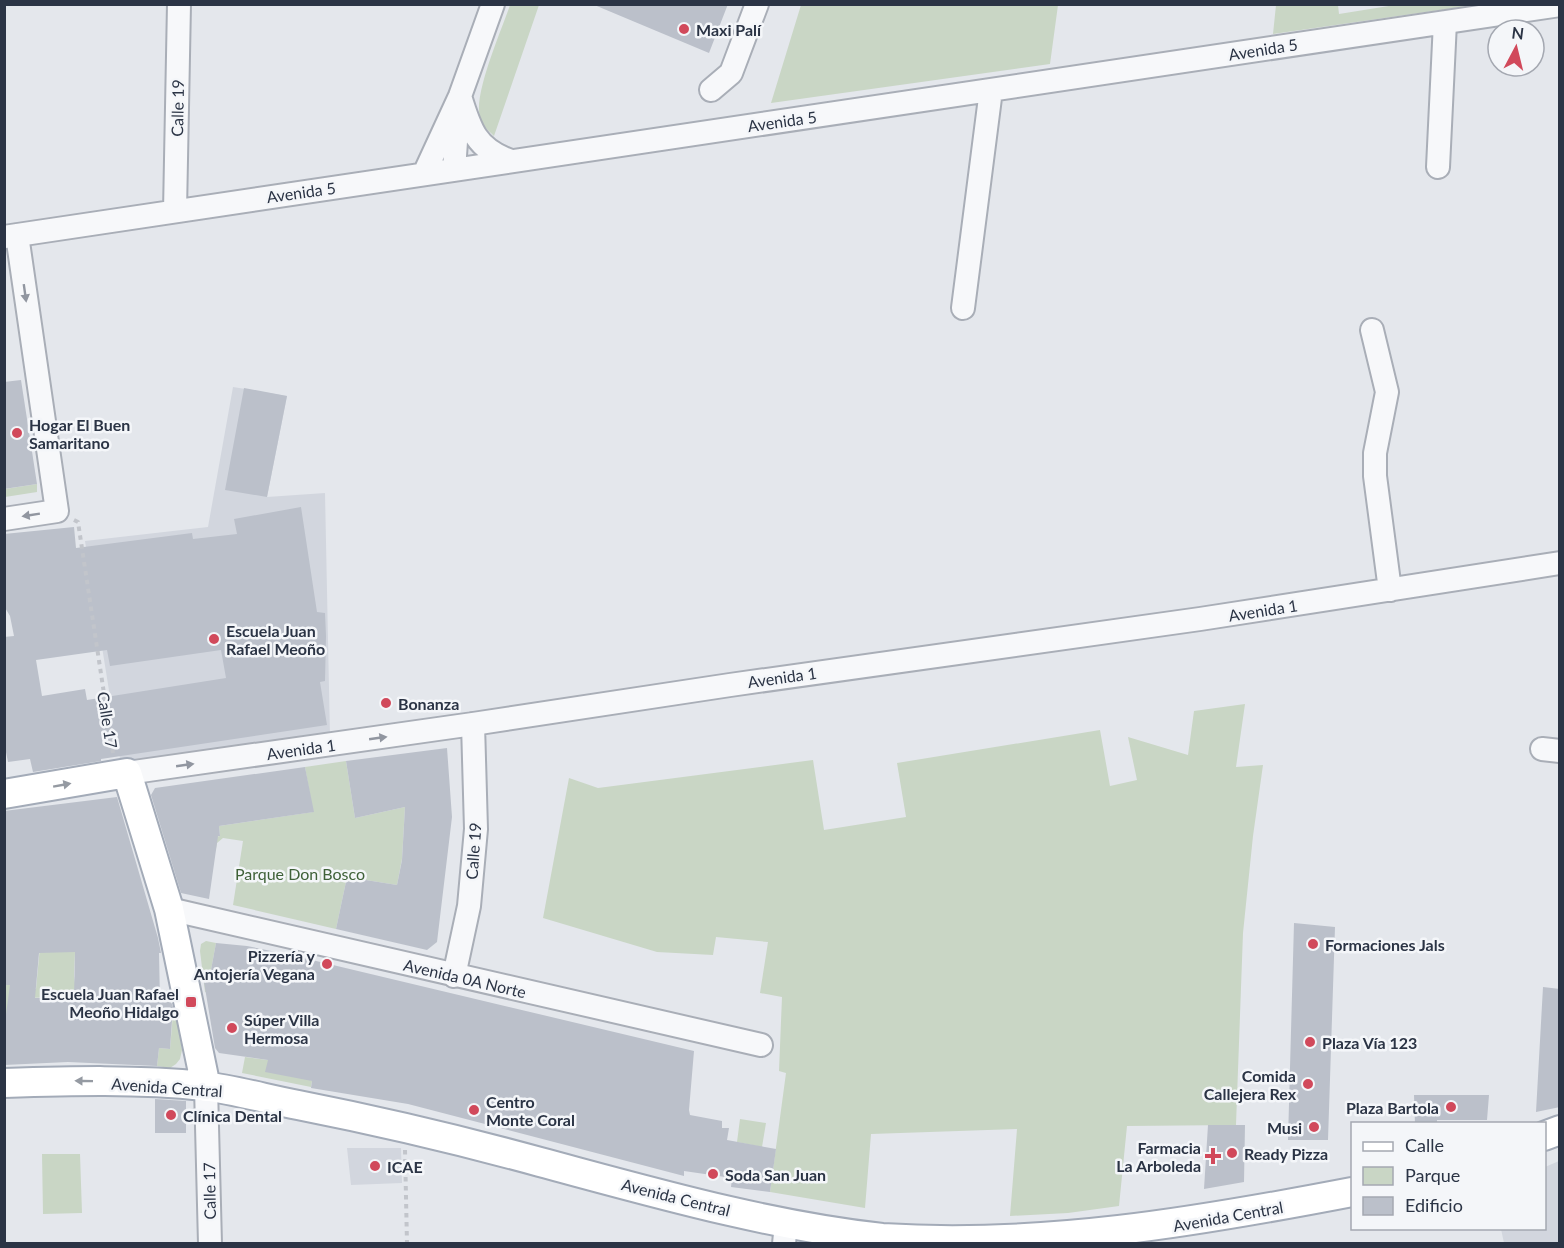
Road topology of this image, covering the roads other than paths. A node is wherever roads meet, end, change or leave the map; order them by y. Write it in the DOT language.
graph roads {
  1 [pos="179,4"];
  2 [pos="493,4"];
  3 [pos="749,4"];
  4 [pos="757,4"];
  5 [pos="1560,5"];
  6 [pos="1445,22"];
  7 [pos="991,90"];
  8 [pos="460,96"];
  9 [pos="511,161"];
  10 [pos="1438,167"];
  11 [pos="454,170"];
  12 [pos="424,174"];
  13 [pos="175,211"];
  14 [pos="11,236"];
  15 [pos="963,308"];
  16 [pos="1372,330"];
  17 [pos="4,519"];
  18 [pos="1560,563"];
  19 [pos="1390,590"];
  20 [pos="473,724"];
  21 [pos="127,773"];
  22 [pos="4,794"];
  23 [pos="168,909"];
  24 [pos="454,976"];
  25 [pos="761,1045"];
  26 [pos="4,1083"];
  27 [pos="206,1087"];
  28 [pos="1560,1130"];
  29 [pos="1546,1136"];
  30 [pos="1351,1192"];
  31 [pos="785,1233"];
  32 [pos="1142,1237"];
  33 [pos="210,1244"];
  1 -- 13 [label="street, Calle 19"];
  2 -- 8 [label="street"];
  3 -- 4 [label="street"];
  5 -- 6 [label="street, Avenida 5"];
  6 -- 7 [label="street, Avenida 5"];
  6 -- 10 [label="street"];
  7 -- 9 [label="street, Avenida 5"];
  7 -- 15 [label="street"];
  8 -- 9 [label="street"];
  8 -- 11 [label="street"];
  8 -- 12 [label="street"];
  9 -- 11 [label="street, Avenida 5"];
  11 -- 12 [label="street, Avenida 5"];
  12 -- 13 [label="street, Avenida 5"];
  13 -- 14 [label="street, Avenida 5"];
  14 -- 17 [label="street, one-way"];
  16 -- 19 [label="street"];
  18 -- 19 [label="street, Avenida 1"];
  19 -- 20 [label="street, Avenida 1"];
  21 -- 20 [label="street, Avenida 1, one-way"];
  20 -- 24 [label="street, Calle 19"];
  22 -- 21 [label="main road, Avenida 1, one-way"];
  21 -- 23 [label="main road, Calle 17"];
  23 -- 24 [label="street, Avenida 0A Norte"];
  23 -- 27 [label="main road, Calle 17"];
  24 -- 25 [label="street, Avenida 0A Norte"];
  27 -- 26 [label="main road, Avenida Central, one-way"];
  27 -- 31 [label="main road, Avenida Central"];
  27 -- 33 [label="street, Calle 17"];
  28 -- 29 [label="main road"];
  30 -- 32 [label="main road, Avenida Central"];
  31 -- 32 [label="main road, Avenida Central"];
}
